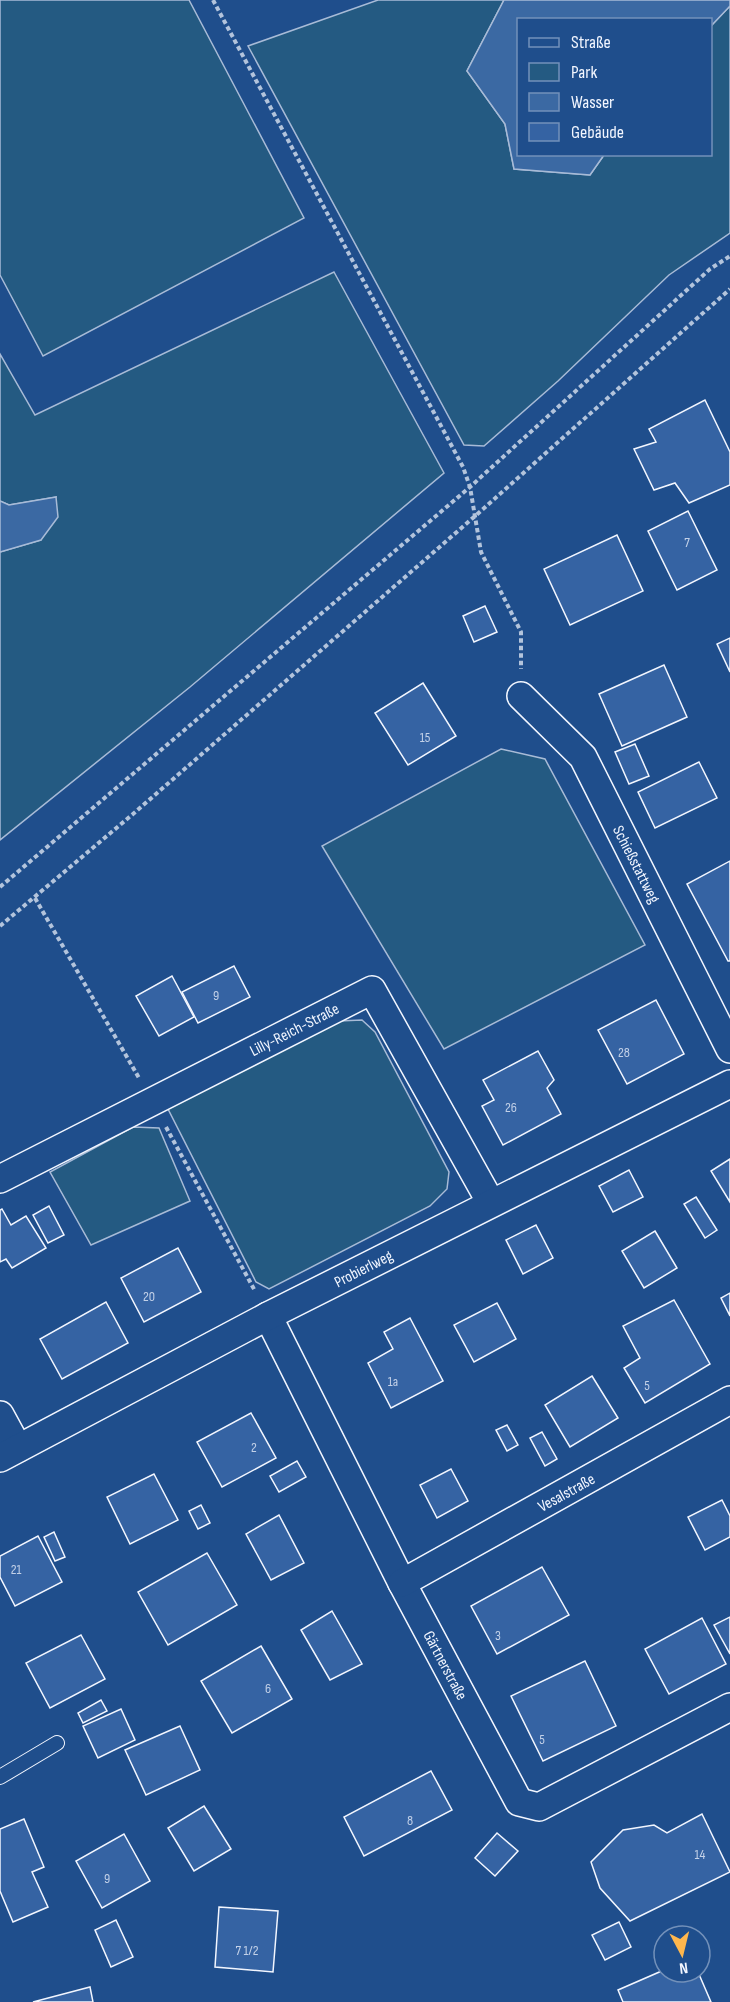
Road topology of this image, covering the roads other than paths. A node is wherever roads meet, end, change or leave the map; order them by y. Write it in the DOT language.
graph roads {
  1 [pos="521,696"];
  2 [pos="730,1049"];
  3 [pos="730,1084"];
  4 [pos="0,1179"];
  5 [pos="491,1203"];
  6 [pos="268,1316"];
  7 [pos="730,1400"];
  8 [pos="0,1415"];
  9 [pos="9,1453"];
  10 [pos="402,1583"];
  11 [pos="730,1707"];
  12 [pos="57,1743"];
  13 [pos="0,1777"];
  1 -- 2 [label="street, Schießstattweg"];
  3 -- 5 [label="street, Probierlweg"];
  4 -- 5 [label="street, Lilly-Reich-Straße"];
  5 -- 6 [label="street, Probierlweg"];
  6 -- 9 [label="street, Probierlweg"];
  6 -- 10 [label="street, Gärtnerstraße"];
  7 -- 10 [label="street, Vesalstraße"];
  8 -- 9 [label="street"];
  10 -- 11 [label="street, Gärtnerstraße"];
  12 -- 13 [label="lane"];
}
